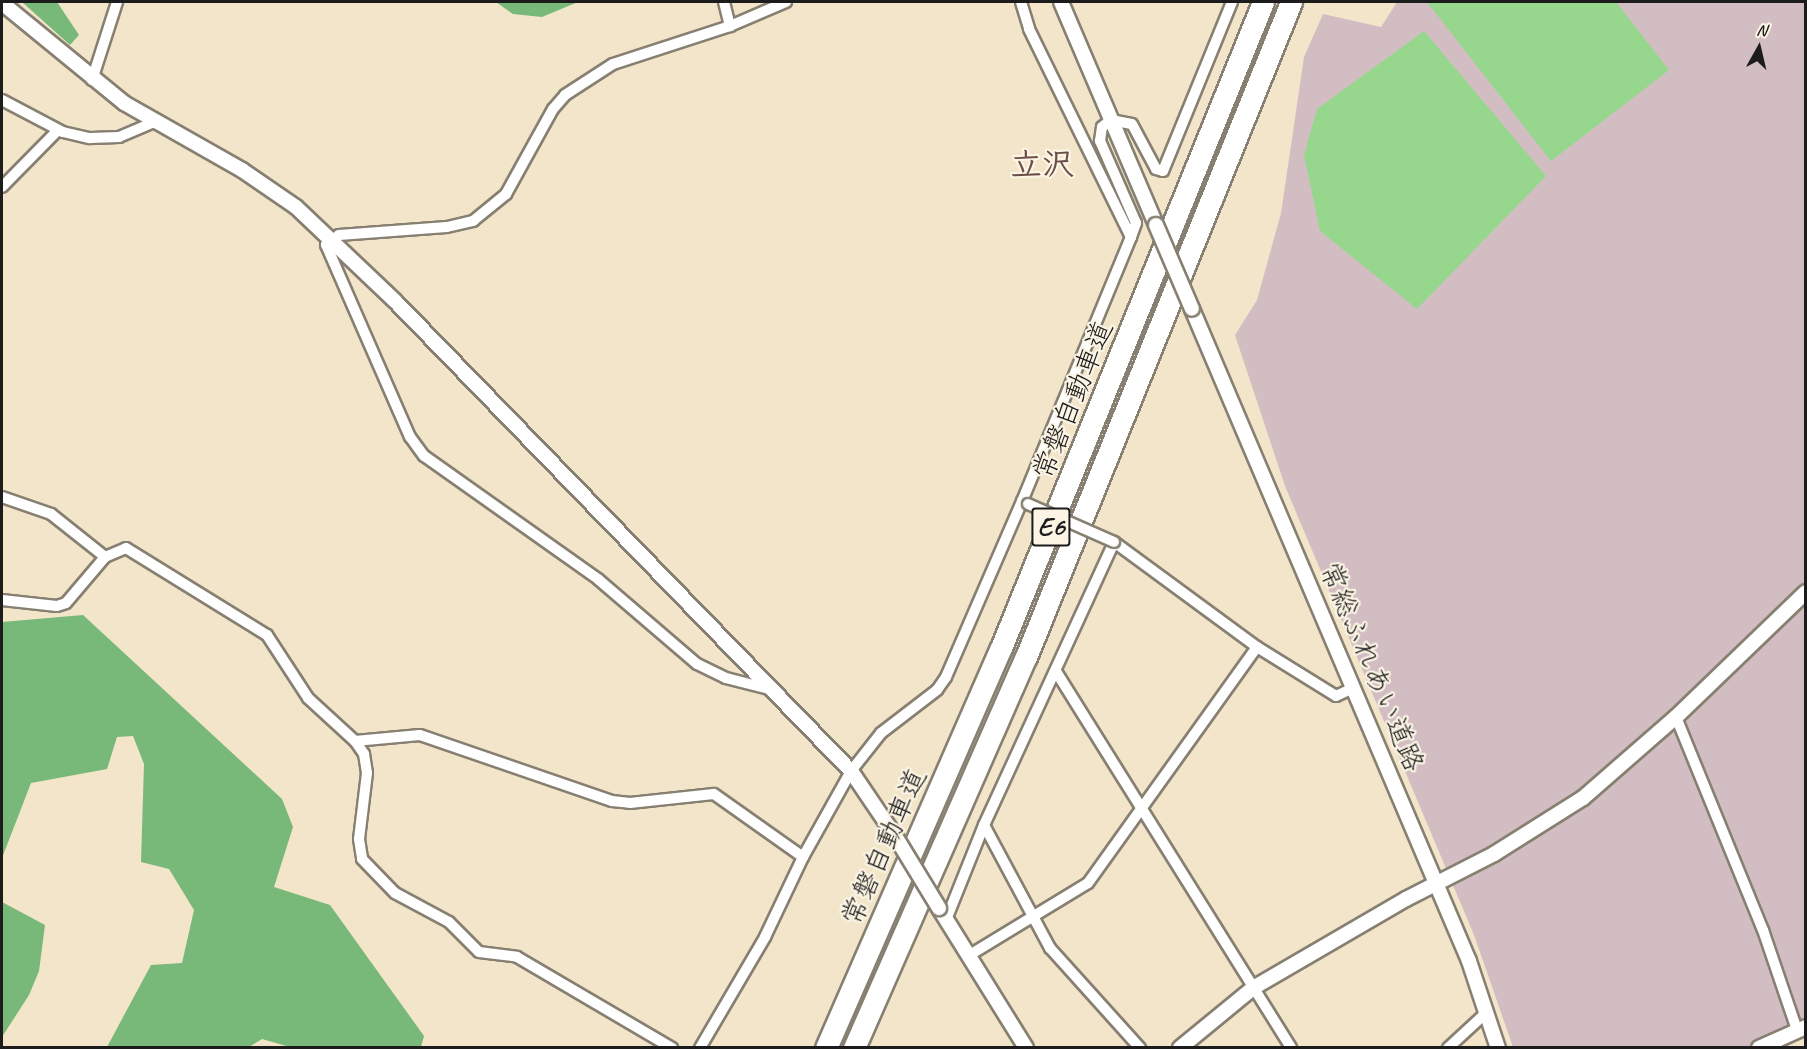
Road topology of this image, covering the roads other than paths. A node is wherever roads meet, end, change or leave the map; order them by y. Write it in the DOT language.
graph roads {
  1 [pos="117,2"];
  2 [pos="724,2"];
  3 [pos="786,2"];
  4 [pos="1020,2"];
  5 [pos="1061,2"];
  6 [pos="1232,2"];
  7 [pos="1263,2"];
  8 [pos="1291,2"];
  9 [pos="2,3"];
  10 [pos="730,26"];
  11 [pos="92,80"];
  12 [pos="2,100"];
  13 [pos="1111,120"];
  14 [pos="155,122"];
  15 [pos="58,130"];
  16 [pos="2,187"];
  17 [pos="1131,237"];
  18 [pos="331,240"];
  19 [pos="2,497"];
  20 [pos="1025,502"];
  21 [pos="1114,542"];
  22 [pos="105,557"];
  23 [pos="1806,592"];
  24 [pos="2,600"];
  25 [pos="1257,647"];
  26 [pos="1057,673"];
  27 [pos="1353,688"];
  28 [pos="773,690"];
  29 [pos="1676,717"];
  30 [pos="355,741"];
  31 [pos="851,771"];
  32 [pos="1142,812"];
  33 [pos="984,825"];
  34 [pos="803,856"];
  35 [pos="1437,884"];
  36 [pos="943,914"];
  37 [pos="1032,916"];
  38 [pos="968,956"];
  39 [pos="1253,988"];
  40 [pos="1487,1012"];
  41 [pos="1802,1028"];
  42 [pos="672,1047"];
  43 [pos="700,1047"];
  44 [pos="826,1047"];
  45 [pos="854,1047"];
  46 [pos="1026,1047"];
  47 [pos="1140,1047"];
  48 [pos="1180,1047"];
  49 [pos="1291,1047"];
  50 [pos="1448,1047"];
  51 [pos="1498,1047"];
  52 [pos="1759,1047"];
  1 -- 11 [label="street"];
  2 -- 10 [label="street"];
  3 -- 10 [label="street"];
  4 -- 17 [label="street"];
  5 -- 13 [label="street"];
  6 -- 13 [label="street"];
  7 -- 44 [label="highway, 常磐自動車道 / E6"];
  8 -- 45 [label="highway, 常磐自動車道 / E6"];
  9 -- 11 [label="street"];
  10 -- 18 [label="street"];
  11 -- 14 [label="street"];
  12 -- 15 [label="street"];
  13 -- 17 [label="street"];
  13 -- 27 [label="street, 常総ふれあい道路, bridge"];
  14 -- 15 [label="street"];
  14 -- 18 [label="street"];
  15 -- 16 [label="street"];
  17 -- 20 [label="street"];
  18 -- 28 [label="street"];
  18 -- 28 [label="street"];
  19 -- 22 [label="street"];
  20 -- 21 [label="street, bridge"];
  20 -- 31 [label="street"];
  21 -- 25 [label="street"];
  21 -- 26 [label="street"];
  22 -- 24 [label="street"];
  22 -- 30 [label="street"];
  23 -- 29 [label="street"];
  25 -- 27 [label="street"];
  25 -- 32 [label="street"];
  26 -- 32 [label="street"];
  26 -- 33 [label="street"];
  27 -- 35 [label="street, 常総ふれあい道路"];
  28 -- 31 [label="street"];
  29 -- 35 [label="street"];
  29 -- 41 [label="street"];
  30 -- 34 [label="street"];
  30 -- 42 [label="street"];
  31 -- 34 [label="street"];
  31 -- 36 [label="street, bridge"];
  32 -- 37 [label="street"];
  32 -- 39 [label="street"];
  33 -- 36 [label="street"];
  33 -- 37 [label="street"];
  34 -- 43 [label="street"];
  35 -- 39 [label="street"];
  35 -- 40 [label="street, 常総ふれあい道路"];
  36 -- 38 [label="street"];
  37 -- 38 [label="street"];
  37 -- 47 [label="street"];
  38 -- 46 [label="street"];
  39 -- 48 [label="street"];
  39 -- 49 [label="street"];
  40 -- 50 [label="street"];
  40 -- 51 [label="street, 常総ふれあい道路"];
  41 -- 52 [label="street"];
}
